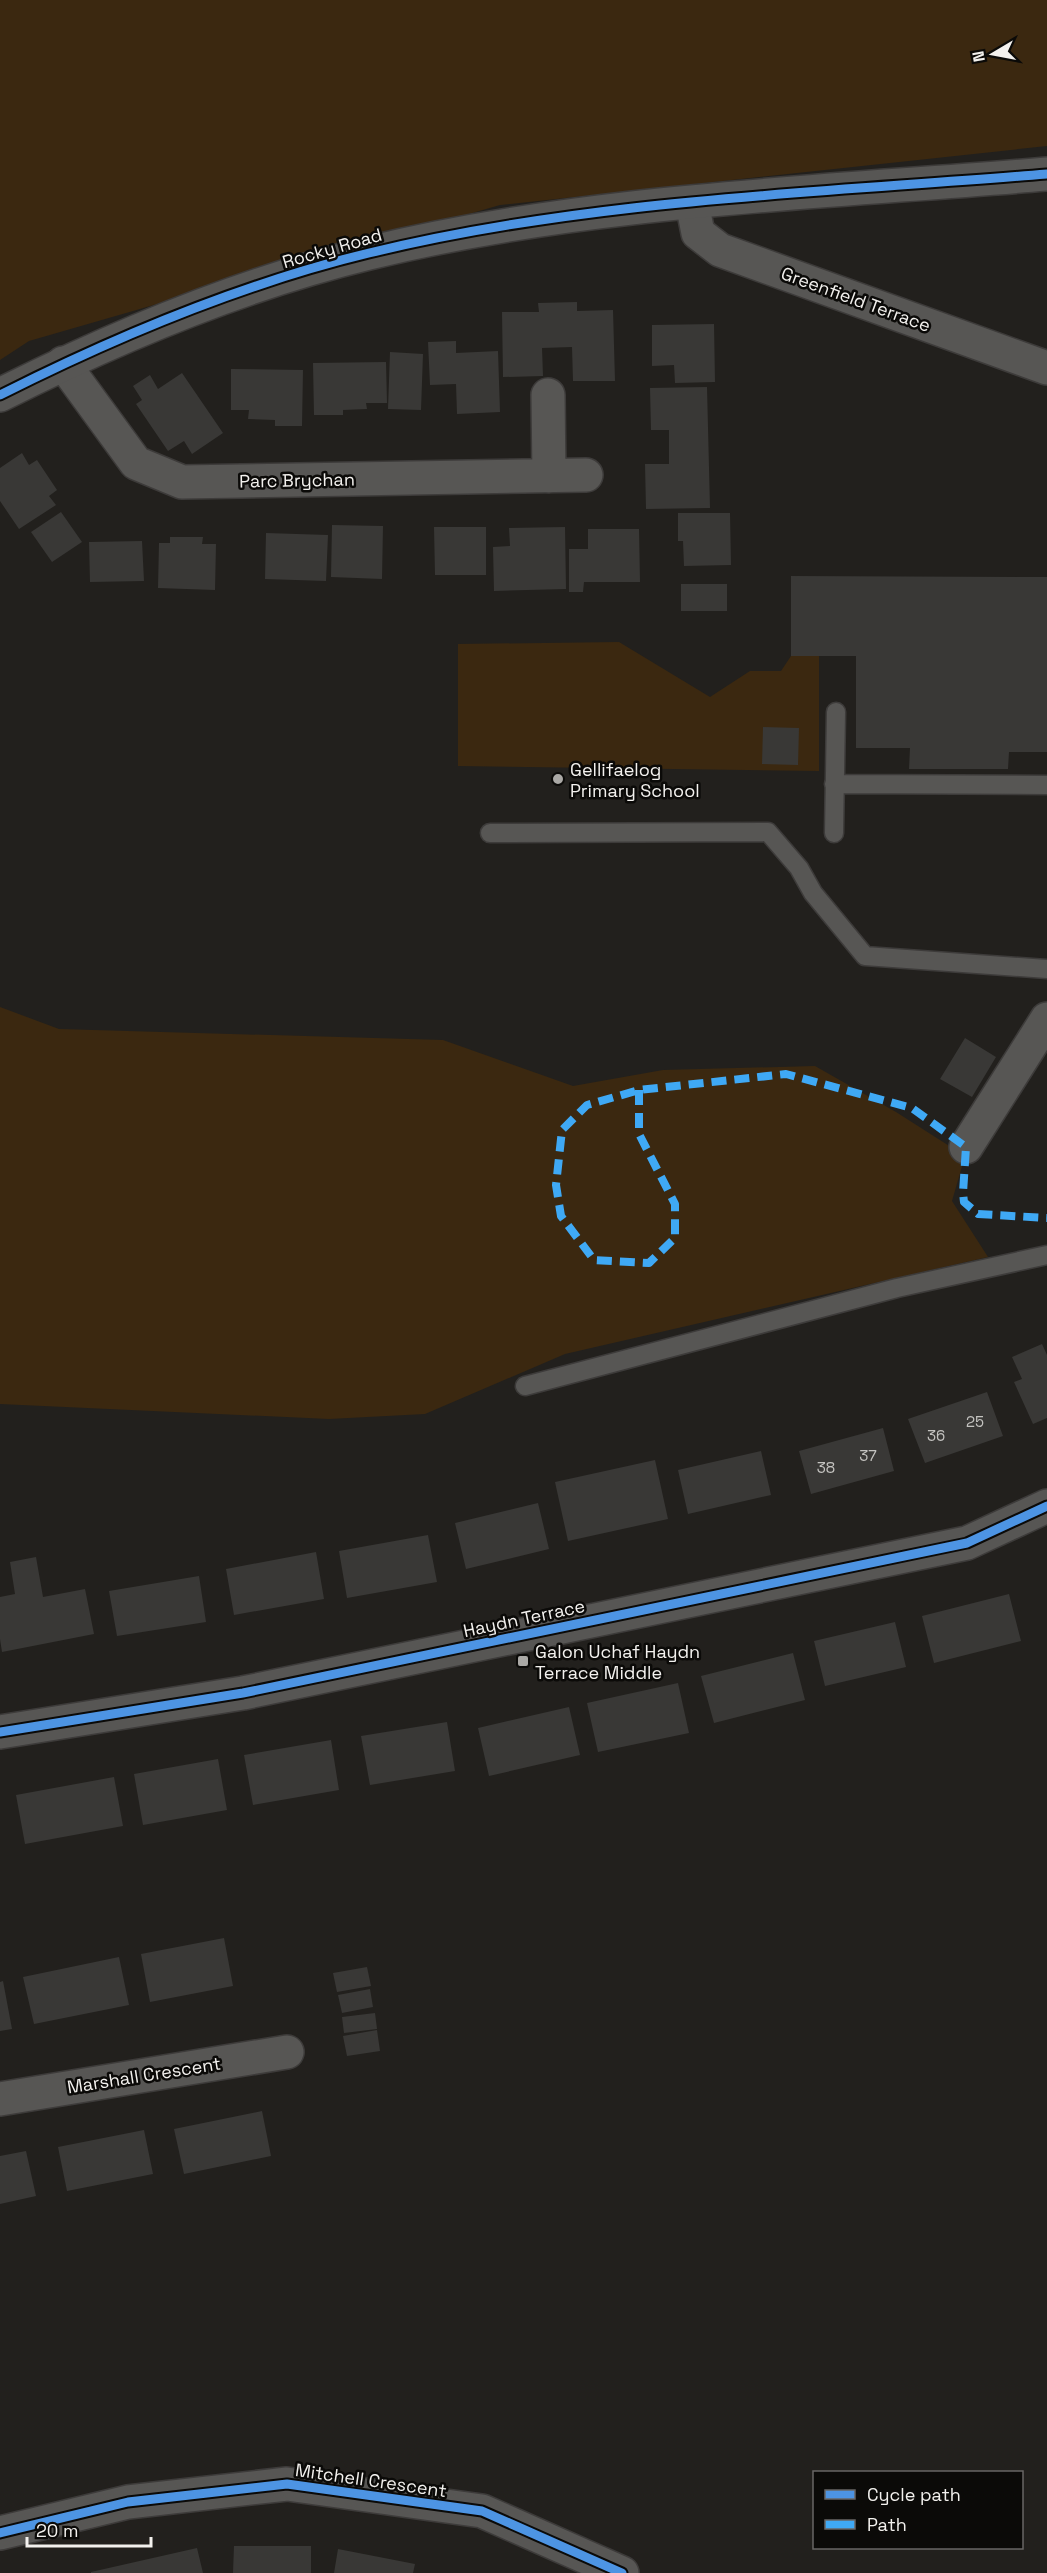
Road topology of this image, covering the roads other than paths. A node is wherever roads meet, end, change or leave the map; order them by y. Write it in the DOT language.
graph roads {
  1 [pos="1047,174"];
  2 [pos="692,203"];
  3 [pos="63,363"];
  4 [pos="1047,368"];
  5 [pos="0,395"];
  6 [pos="548,395"];
  7 [pos="586,475"];
  8 [pos="549,476"];
  9 [pos="836,712"];
  10 [pos="834,784"];
  11 [pos="1047,785"];
  12 [pos="490,833"];
  13 [pos="834,833"];
  14 [pos="1047,969"];
  15 [pos="1047,1019"];
  16 [pos="966,1147"];
  17 [pos="1047,1255"];
  18 [pos="525,1386"];
  19 [pos="1047,1506"];
  20 [pos="0,1731"];
  21 [pos="287,2052"];
  22 [pos="0,2098"];
  23 [pos="0,2533"];
  24 [pos="622,2573"];
  1 -- 2 [label="street, Rocky Road"];
  2 -- 3 [label="street, Rocky Road"];
  2 -- 4 [label="street, Greenfield Terrace"];
  3 -- 5 [label="street, Rocky Road"];
  3 -- 8 [label="street, Parc Brychan"];
  6 -- 8 [label="street"];
  7 -- 8 [label="street, Parc Brychan"];
  9 -- 10 [label="lane"];
  10 -- 11 [label="lane"];
  10 -- 13 [label="lane"];
  12 -- 14 [label="lane"];
  15 -- 16 [label="street"];
  17 -- 18 [label="lane"];
  19 -- 20 [label="street, Haydn Terrace"];
  21 -- 22 [label="street, Marshall Crescent"];
  23 -- 24 [label="street, Mitchell Crescent"];
}
